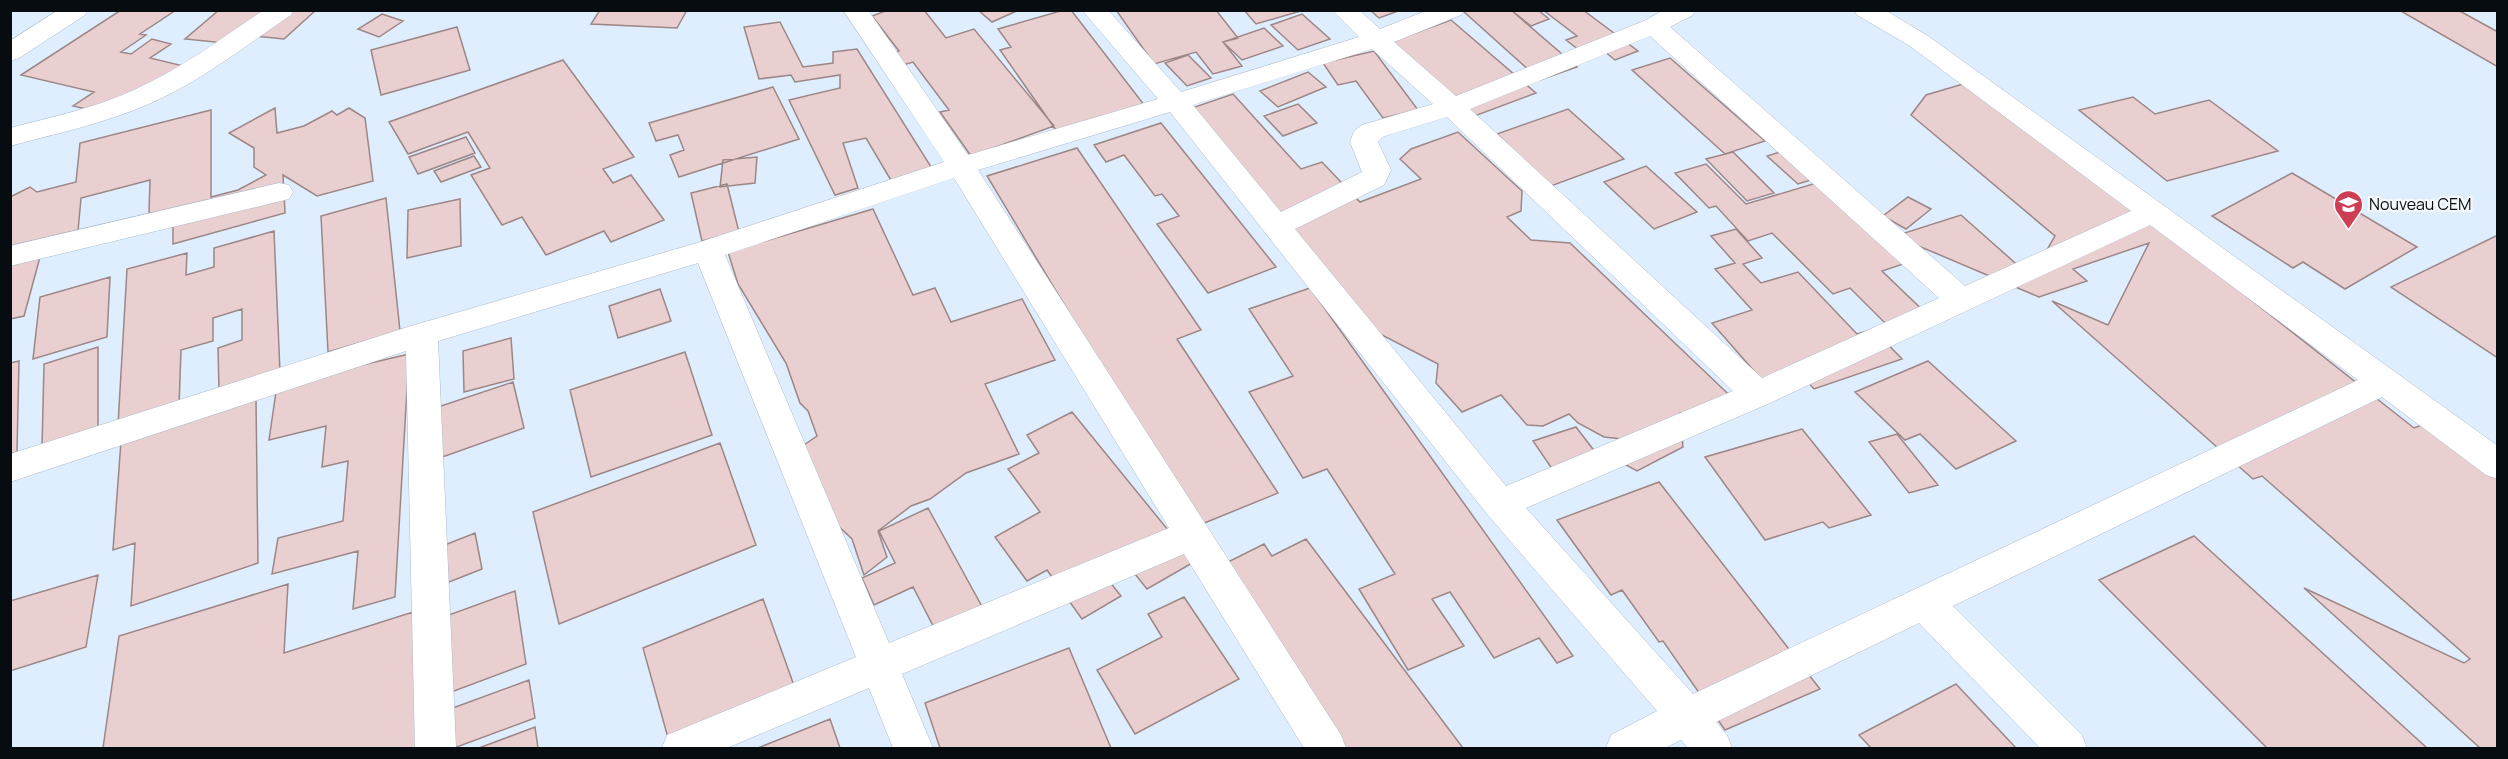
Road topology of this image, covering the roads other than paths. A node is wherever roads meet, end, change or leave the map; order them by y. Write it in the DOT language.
graph roads {
  1 [pos="76,10"];
  2 [pos="282,10"];
  3 [pos="855,10"];
  4 [pos="1094,10"];
  5 [pos="1344,10"];
  6 [pos="1452,10"];
  7 [pos="1684,10"];
  8 [pos="1866,10"];
  9 [pos="1653,26"];
  10 [pos="1378,39"];
  11 [pos="10,53"];
  12 [pos="1176,102"];
  13 [pos="1452,107"];
  14 [pos="10,137"];
  15 [pos="961,166"];
  16 [pos="279,192"];
  17 [pos="2154,212"];
  18 [pos="1275,227"];
  19 [pos="708,250"];
  20 [pos="10,256"];
  21 [pos="1961,300"];
  22 [pos="422,334"];
  23 [pos="2386,381"];
  24 [pos="1758,394"];
  25 [pos="2498,465"];
  26 [pos="10,468"];
  27 [pos="1500,504"];
  28 [pos="1191,536"];
  29 [pos="1924,602"];
  30 [pos="880,664"];
  31 [pos="1687,716"];
  32 [pos="436,748"];
  33 [pos="682,748"];
  34 [pos="913,748"];
  35 [pos="1326,748"];
  36 [pos="1626,748"];
  37 [pos="1712,748"];
  38 [pos="2067,748"];
  1 -- 11 [label="street"];
  2 -- 14 [label="street"];
  3 -- 15 [label="street"];
  4 -- 12 [label="street"];
  5 -- 10 [label="street"];
  6 -- 10 [label="street"];
  7 -- 9 [label="street"];
  8 -- 17 [label="street"];
  9 -- 13 [label="street"];
  9 -- 21 [label="street"];
  10 -- 12 [label="street"];
  10 -- 13 [label="street"];
  12 -- 15 [label="street"];
  12 -- 18 [label="street"];
  13 -- 18 [label="street"];
  13 -- 24 [label="street"];
  15 -- 19 [label="street"];
  15 -- 28 [label="street"];
  16 -- 20 [label="street"];
  17 -- 21 [label="street"];
  17 -- 23 [label="street"];
  18 -- 27 [label="street"];
  19 -- 22 [label="street"];
  19 -- 30 [label="street"];
  21 -- 24 [label="street"];
  22 -- 26 [label="street"];
  22 -- 32 [label="street"];
  23 -- 25 [label="street"];
  23 -- 29 [label="street"];
  24 -- 27 [label="street"];
  27 -- 31 [label="street"];
  28 -- 30 [label="street"];
  28 -- 35 [label="street"];
  29 -- 31 [label="street"];
  29 -- 38 [label="street"];
  30 -- 33 [label="street"];
  30 -- 34 [label="street"];
  31 -- 36 [label="street"];
  31 -- 37 [label="street"];
}
